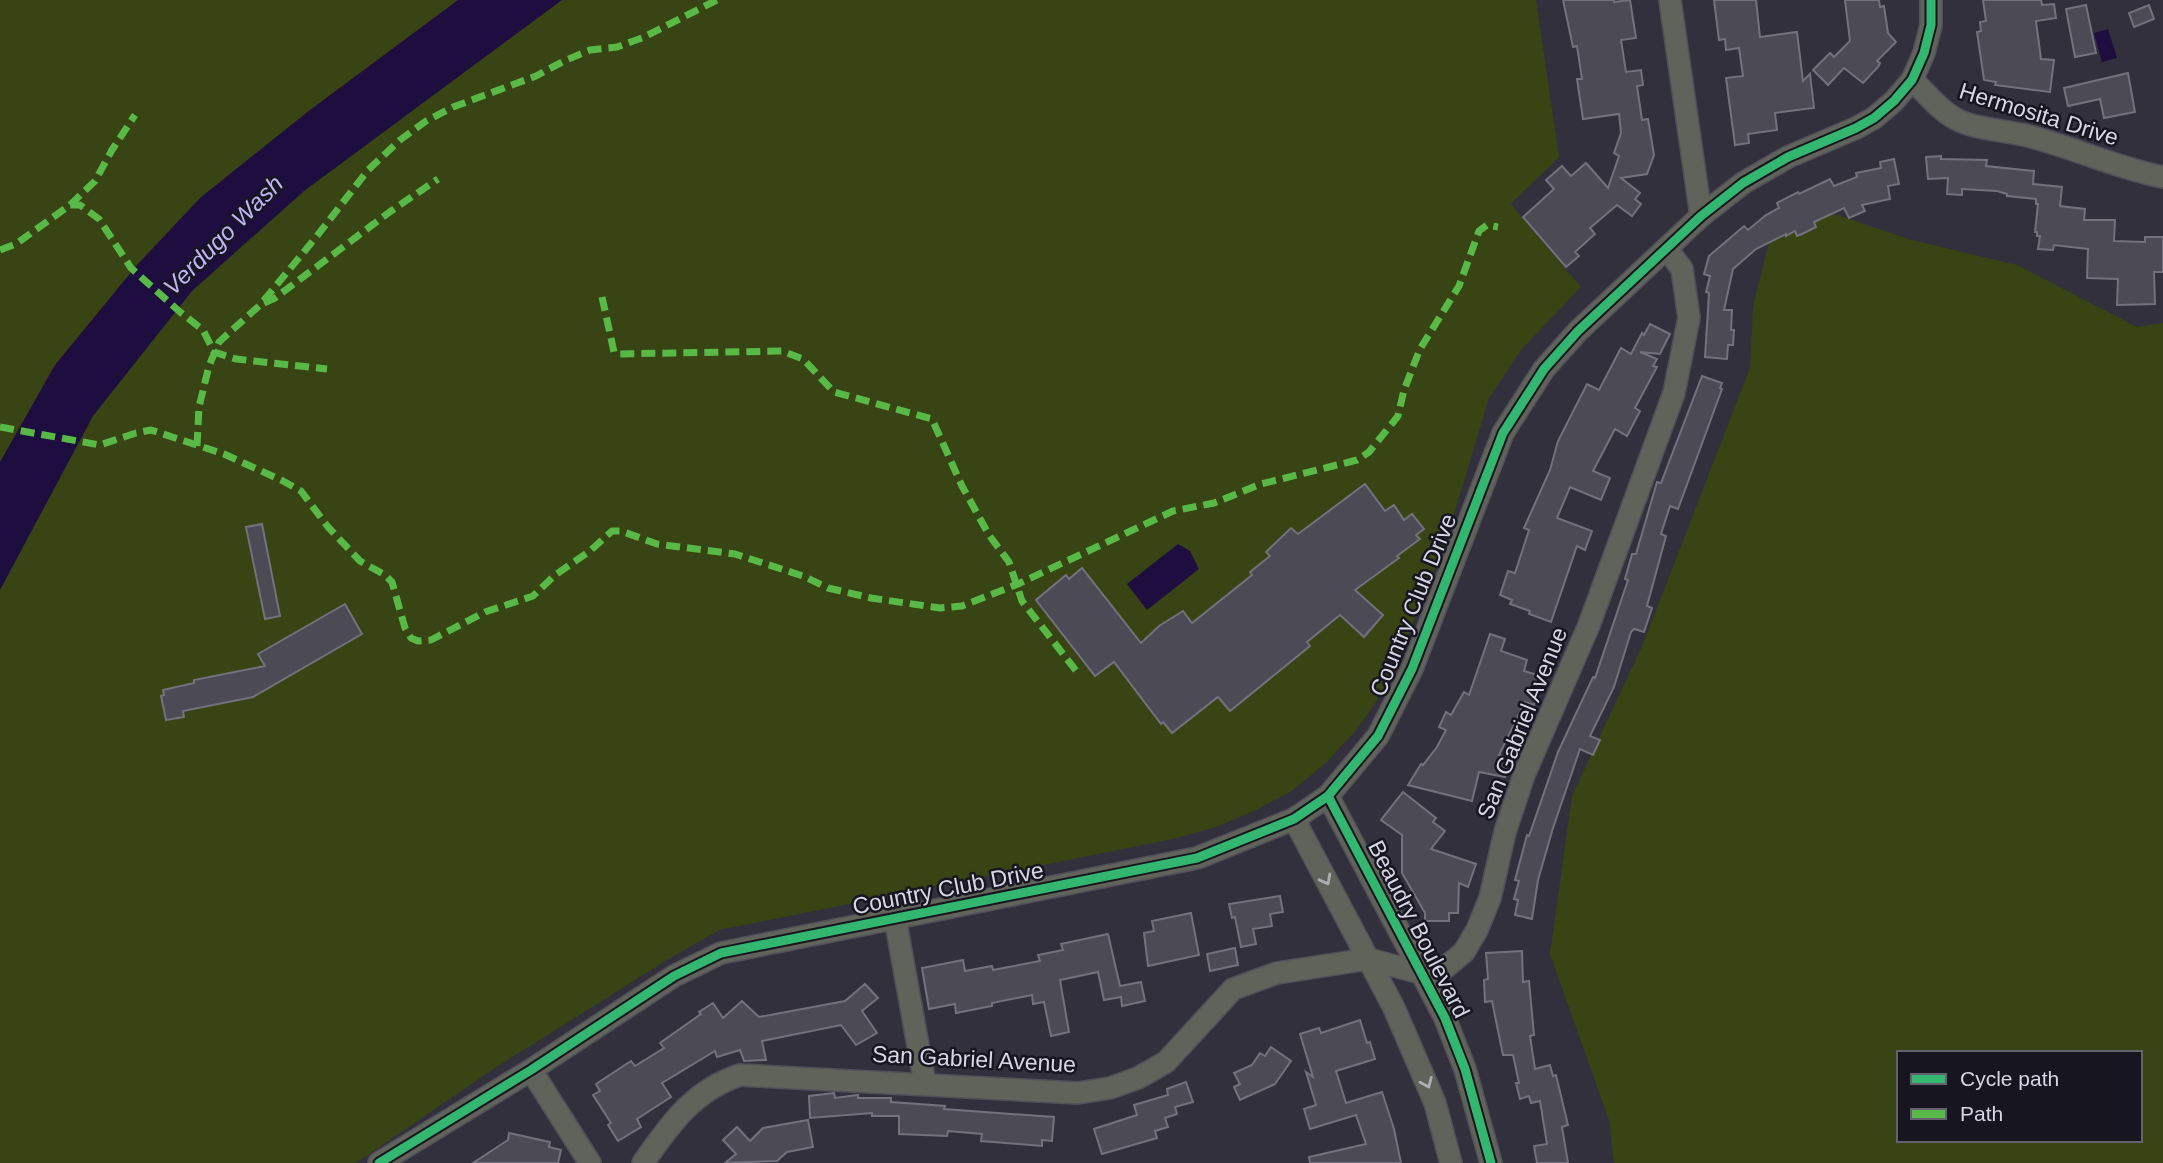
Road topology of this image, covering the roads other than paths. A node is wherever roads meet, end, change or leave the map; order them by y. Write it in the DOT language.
graph roads {
  1 [pos="1670,0"];
  2 [pos="1931,0"];
  3 [pos="1912,80"];
  4 [pos="2163,177"];
  5 [pos="1701,216"];
  6 [pos="1667,249"];
  7 [pos="1328,796"];
  8 [pos="1294,820"];
  9 [pos="895,918"];
  10 [pos="1368,959"];
  11 [pos="1421,973"];
  12 [pos="531,1070"];
  13 [pos="925,1084"];
  14 [pos="379,1163"];
  15 [pos="590,1163"];
  16 [pos="643,1163"];
  17 [pos="1451,1163"];
  18 [pos="1491,1163"];
  1 -- 5 [label="street"];
  2 -- 3 [label="street, Country Club Drive"];
  3 -- 4 [label="street, Hermosita Drive"];
  3 -- 5 [label="street, Country Club Drive"];
  5 -- 6 [label="street, Country Club Drive"];
  6 -- 7 [label="street, Country Club Drive"];
  6 -- 11 [label="street, San Gabriel Avenue"];
  7 -- 8 [label="street, Country Club Drive"];
  7 -- 11 [label="street, Beaudry Boulevard"];
  8 -- 9 [label="street, Country Club Drive"];
  8 -- 10 [label="street, one-way"];
  9 -- 12 [label="street, Country Club Drive"];
  9 -- 13 [label="street"];
  10 -- 11 [label="street, San Gabriel Avenue"];
  10 -- 13 [label="street, San Gabriel Avenue"];
  10 -- 17 [label="street, one-way"];
  11 -- 18 [label="street, Beaudry Boulevard"];
  12 -- 14 [label="street, Country Club Drive"];
  12 -- 15 [label="street"];
  13 -- 16 [label="street, San Gabriel Avenue"];
}
